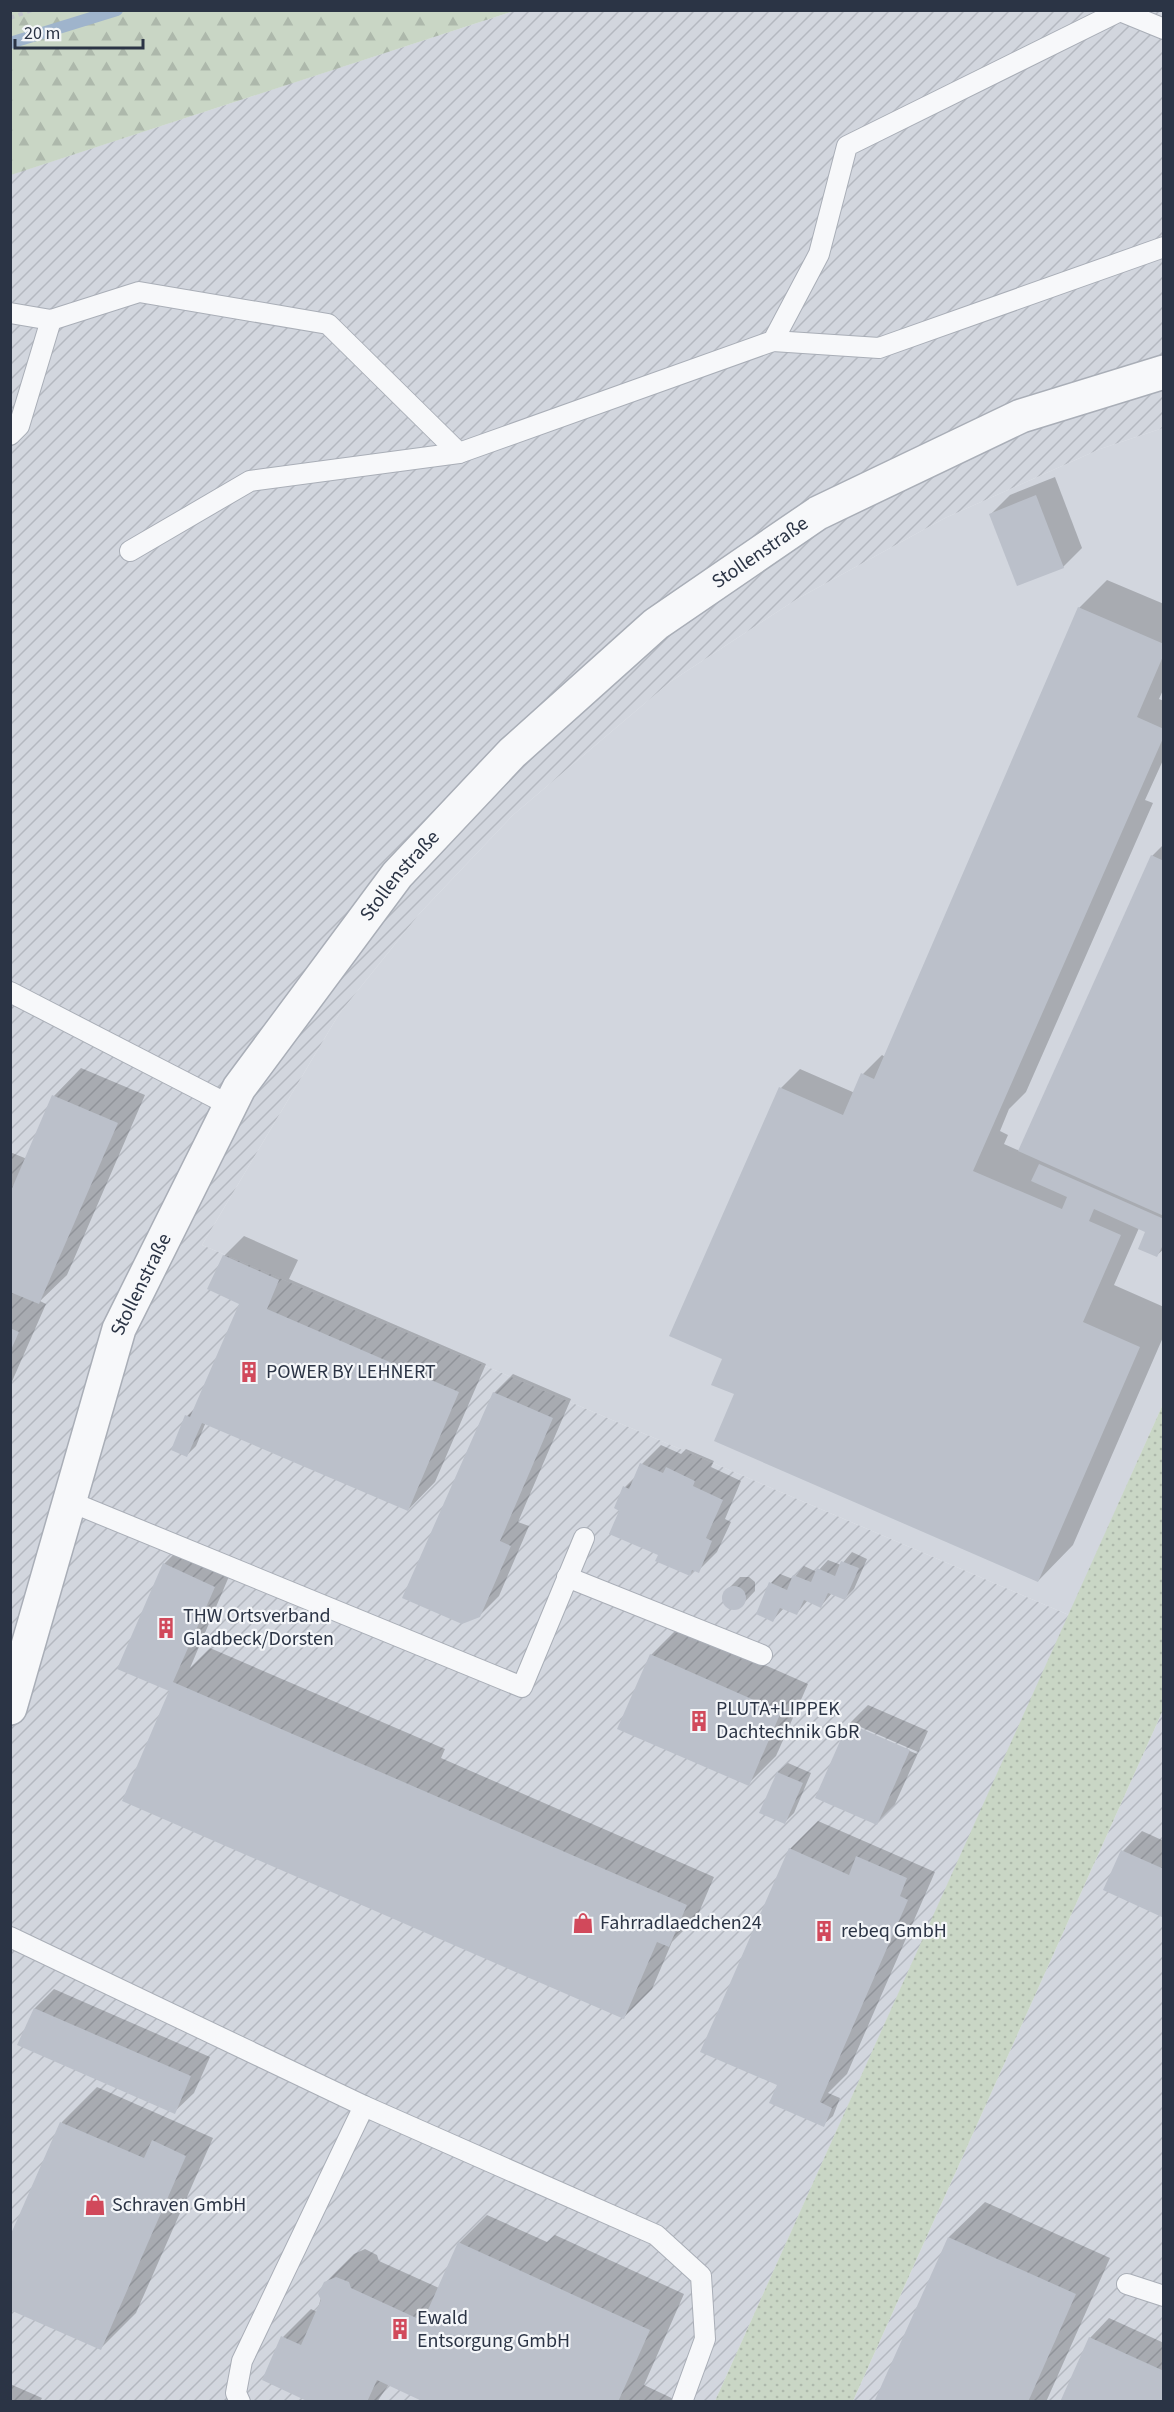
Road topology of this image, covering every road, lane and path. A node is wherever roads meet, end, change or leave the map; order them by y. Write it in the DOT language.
graph roads {
  1 [pos="32,10"];
  2 [pos="10,18"];
  3 [pos="1164,29"];
  4 [pos="1164,247"];
  5 [pos="10,313"];
  6 [pos="51,320"];
  7 [pos="773,341"];
  8 [pos="1164,372"];
  9 [pos="10,435"];
  10 [pos="459,453"];
  11 [pos="130,551"];
  12 [pos="10,992"];
  13 [pos="231,1106"];
  14 [pos="71,1502"];
  15 [pos="584,1538"];
  16 [pos="567,1577"];
  17 [pos="762,1655"];
  18 [pos="10,1708"];
  19 [pos="10,1937"];
  20 [pos="364,2106"];
  21 [pos="1127,2284"];
  22 [pos="1164,2296"];
  23 [pos="240,2402"];
  24 [pos="682,2402"];
  1 -- 2 [label="path"];
  3 -- 7 [label="lane"];
  4 -- 7 [label="lane"];
  5 -- 6 [label="lane"];
  6 -- 9 [label="lane"];
  6 -- 10 [label="lane"];
  7 -- 10 [label="lane"];
  8 -- 13 [label="street, Stollenstraße"];
  10 -- 11 [label="lane"];
  12 -- 13 [label="lane"];
  13 -- 14 [label="street, Stollenstraße"];
  14 -- 16 [label="lane"];
  14 -- 18 [label="street, Stollenstraße"];
  15 -- 16 [label="lane"];
  16 -- 17 [label="lane"];
  19 -- 20 [label="lane"];
  20 -- 23 [label="lane"];
  20 -- 24 [label="lane"];
  21 -- 22 [label="lane"];
}
